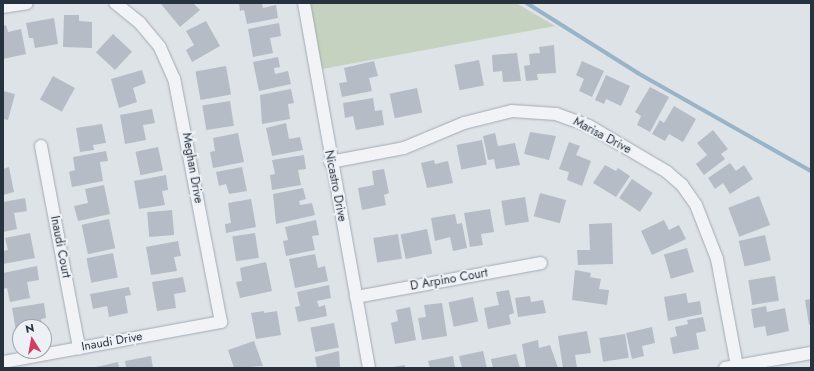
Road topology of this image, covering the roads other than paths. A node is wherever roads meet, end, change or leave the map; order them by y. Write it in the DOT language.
graph roads {
  1 [pos="27,3"];
  2 [pos="115,3"];
  3 [pos="304,3"];
  4 [pos="3,7"];
  5 [pos="41,146"];
  6 [pos="330,162"];
  7 [pos="541,263"];
  8 [pos="356,297"];
  9 [pos="220,322"];
  10 [pos="79,348"];
  11 [pos="811,353"];
  12 [pos="3,362"];
  13 [pos="731,367"];
  14 [pos="370,368"];
  1 -- 4 [label="street"];
  2 -- 9 [label="street, Meghan Drive"];
  3 -- 6 [label="street, Nicastro Drive"];
  5 -- 10 [label="street, Inaudi Court"];
  6 -- 8 [label="street, Nicastro Drive"];
  6 -- 13 [label="street, Marisa Drive"];
  7 -- 8 [label="street, D Arpino Court"];
  8 -- 14 [label="street, Nicastro Drive"];
  9 -- 10 [label="street, Inaudi Drive"];
  10 -- 12 [label="street, Inaudi Drive"];
  11 -- 13 [label="street"];
}
